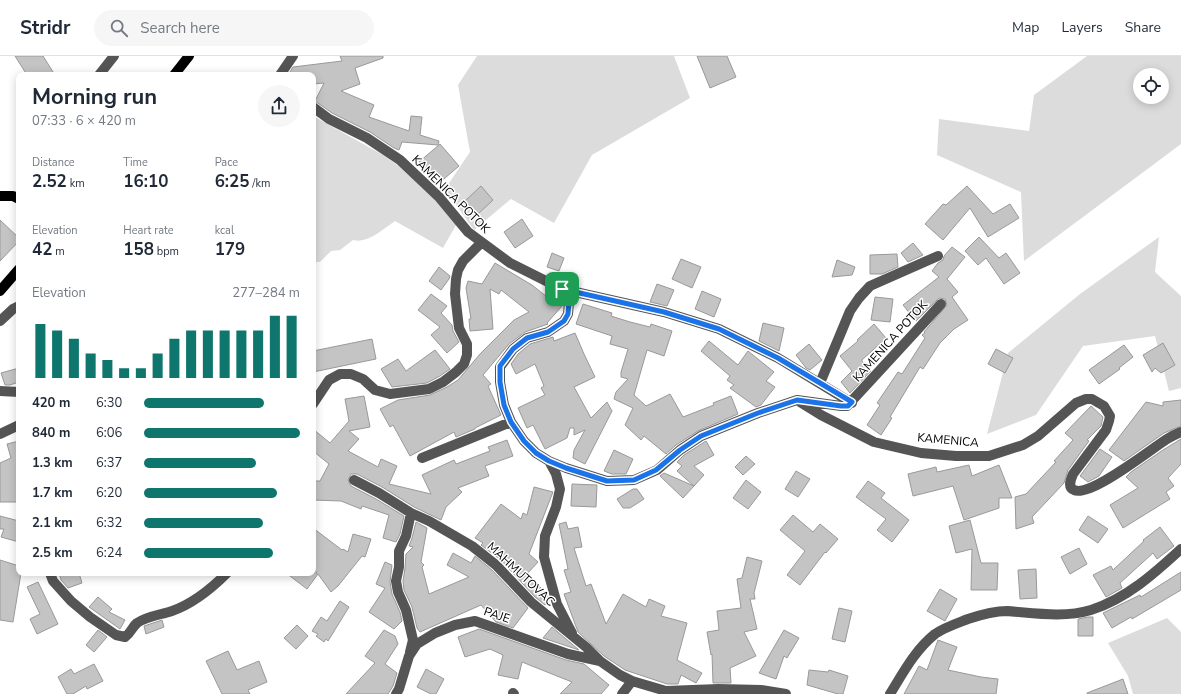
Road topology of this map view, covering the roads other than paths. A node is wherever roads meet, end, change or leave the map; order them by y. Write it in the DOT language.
graph roads {
  1 [pos="114,56"];
  2 [pos="189,56"];
  3 [pos="293,56"];
  4 [pos="101,72"];
  5 [pos="176,72"];
  6 [pos="282,72"];
  7 [pos="316,109"];
  8 [pos="0,196"];
  9 [pos="16,198"];
  10 [pos="481,243"];
  11 [pos="938,256"];
  12 [pos="16,272"];
  13 [pos="562,289"];
  14 [pos="0,291"];
  15 [pos="941,304"];
  16 [pos="16,308"];
  17 [pos="0,321"];
  18 [pos="820,383"];
  19 [pos="0,391"];
  20 [pos="16,392"];
  21 [pos="316,400"];
  22 [pos="797,400"];
  23 [pos="852,402"];
  24 [pos="511,422"];
  25 [pos="16,426"];
  26 [pos="1181,432"];
  27 [pos="0,434"];
  28 [pos="422,458"];
  29 [pos="549,461"];
  30 [pos="354,480"];
  31 [pos="411,513"];
  32 [pos="1181,549"];
  33 [pos="51,576"];
  34 [pos="223,576"];
  35 [pos="574,638"];
  36 [pos="409,656"];
  37 [pos="600,661"];
  38 [pos="632,681"];
  39 [pos="666,692"];
  40 [pos="396,694"];
  41 [pos="622,694"];
  42 [pos="784,694"];
  43 [pos="890,694"];
  1 -- 4 [label="street"];
  2 -- 5 [label="main road"];
  3 -- 6 [label="street"];
  7 -- 10 [label="street, KAMENICA POTOK"];
  8 -- 9 [label="main road"];
  10 -- 13 [label="street, KAMENICA POTOK"];
  10 -- 21 [label="street"];
  11 -- 18 [label="street"];
  12 -- 14 [label="main road"];
  13 -- 18 [label="street, KAMENICA POTOK"];
  13 -- 24 [label="street"];
  15 -- 23 [label="street, KAMENICA POTOK"];
  16 -- 17 [label="street"];
  18 -- 23 [label="street, KAMENICA POTOK"];
  19 -- 20 [label="street"];
  22 -- 23 [label="street"];
  22 -- 26 [label="street, KAMENICA"];
  22 -- 29 [label="street"];
  24 -- 28 [label="street"];
  24 -- 29 [label="street"];
  25 -- 27 [label="street"];
  29 -- 35 [label="street"];
  30 -- 31 [label="street, MAHMUTOVAC"];
  31 -- 35 [label="street, MAHMUTOVAC"];
  31 -- 36 [label="street"];
  32 -- 43 [label="street"];
  33 -- 34 [label="street"];
  35 -- 37 [label="street, MAHMUTOVAC"];
  36 -- 37 [label="street, PAJE"];
  36 -- 40 [label="street, PAJE"];
  37 -- 38 [label="street, MAHMUTOVAC"];
  38 -- 39 [label="street, MAHMUTOVAC"];
  38 -- 41 [label="street"];
  39 -- 42 [label="street, MAHMUTOVAC"];
}
